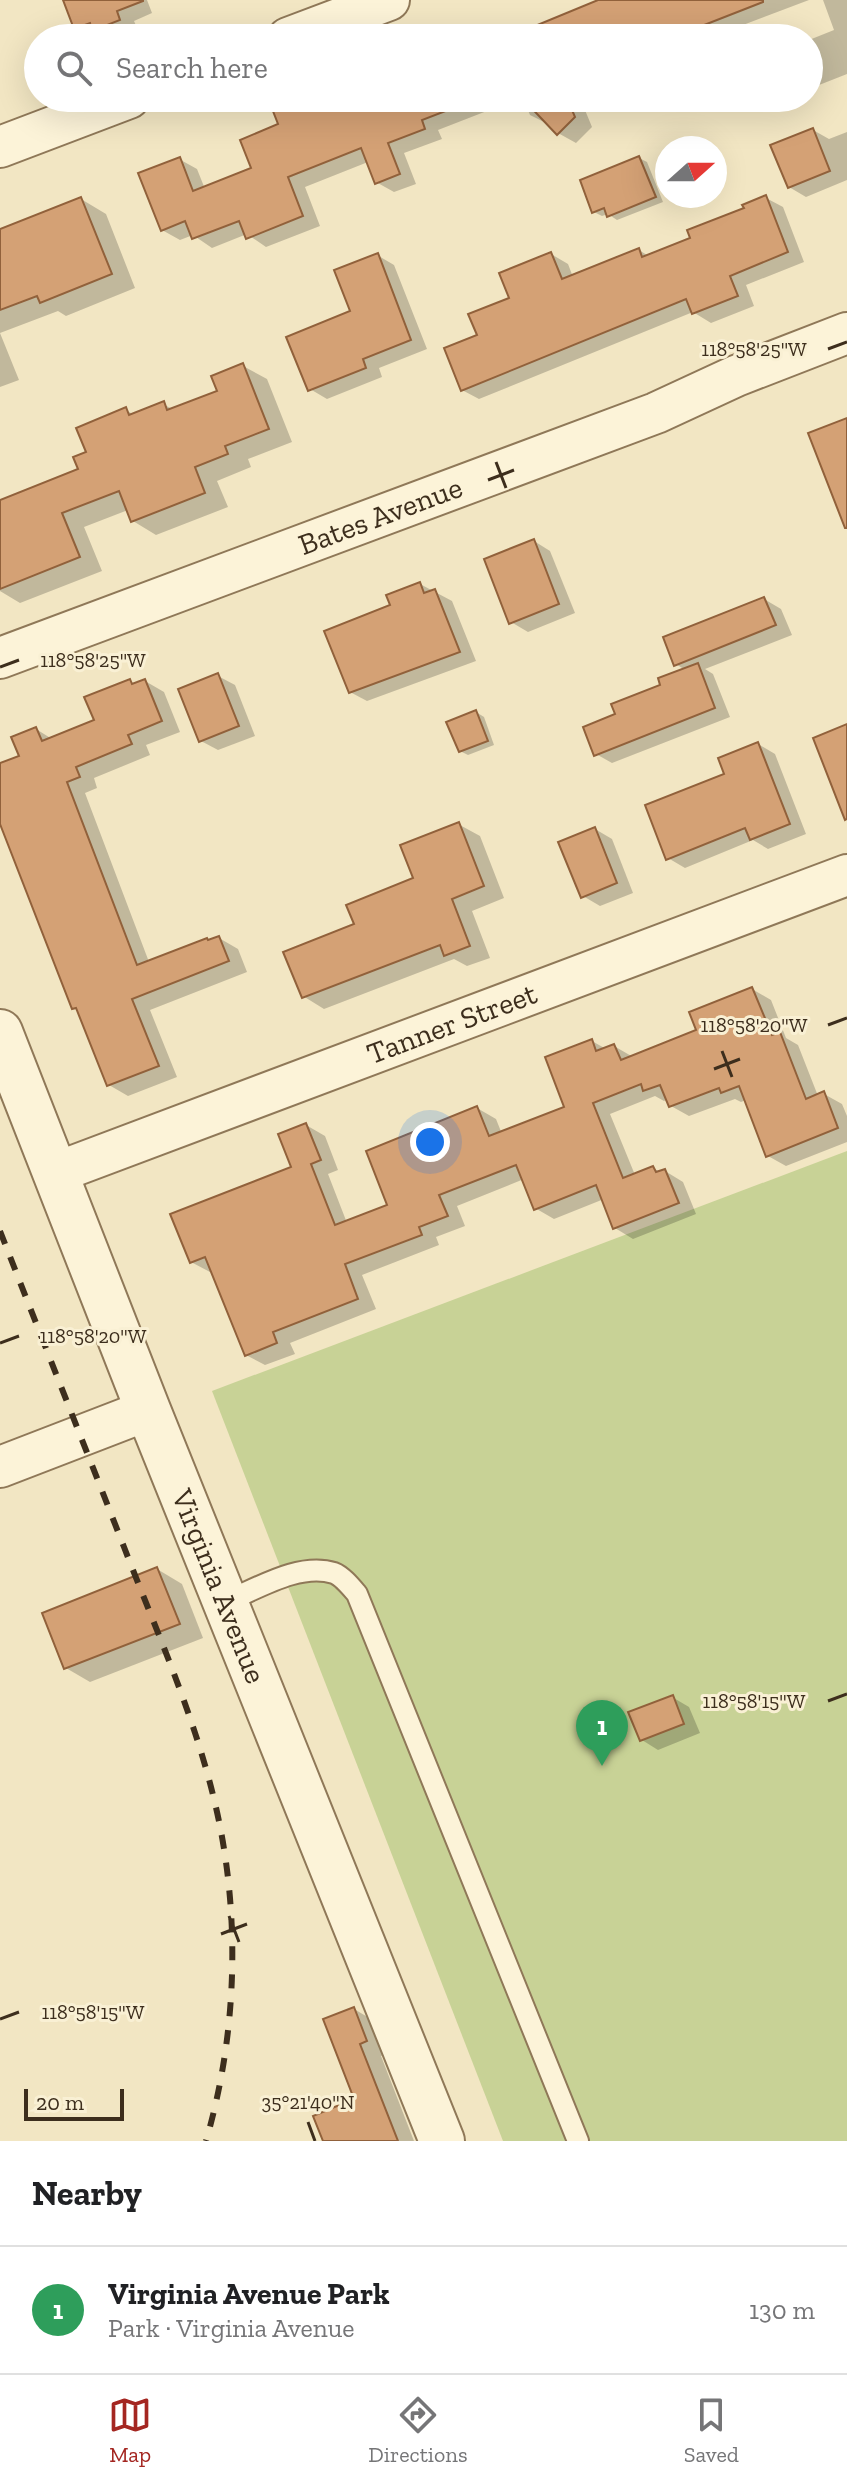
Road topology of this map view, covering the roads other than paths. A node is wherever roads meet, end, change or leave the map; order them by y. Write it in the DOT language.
graph roads {
  1 [pos="389,0"];
  2 [pos="325,24"];
  3 [pos="92,112"];
  4 [pos="0,147"];
  5 [pos="847,333"];
  6 [pos="0,658"];
  7 [pos="847,875"];
  8 [pos="0,1032"];
  9 [pos="55,1173"];
  10 [pos="148,1410"];
  11 [pos="0,1467"];
  12 [pos="225,1602"];
  13 [pos="442,2141"];
  14 [pos="578,2141"];
  1 -- 2 [label="street"];
  3 -- 4 [label="street"];
  5 -- 6 [label="street, Bates Avenue"];
  7 -- 9 [label="street, Tanner Street"];
  8 -- 9 [label="street, Virginia Avenue"];
  9 -- 10 [label="street, Virginia Avenue"];
  10 -- 11 [label="street"];
  10 -- 12 [label="street, Virginia Avenue"];
  12 -- 13 [label="street, Virginia Avenue"];
  12 -- 14 [label="lane"];
}
